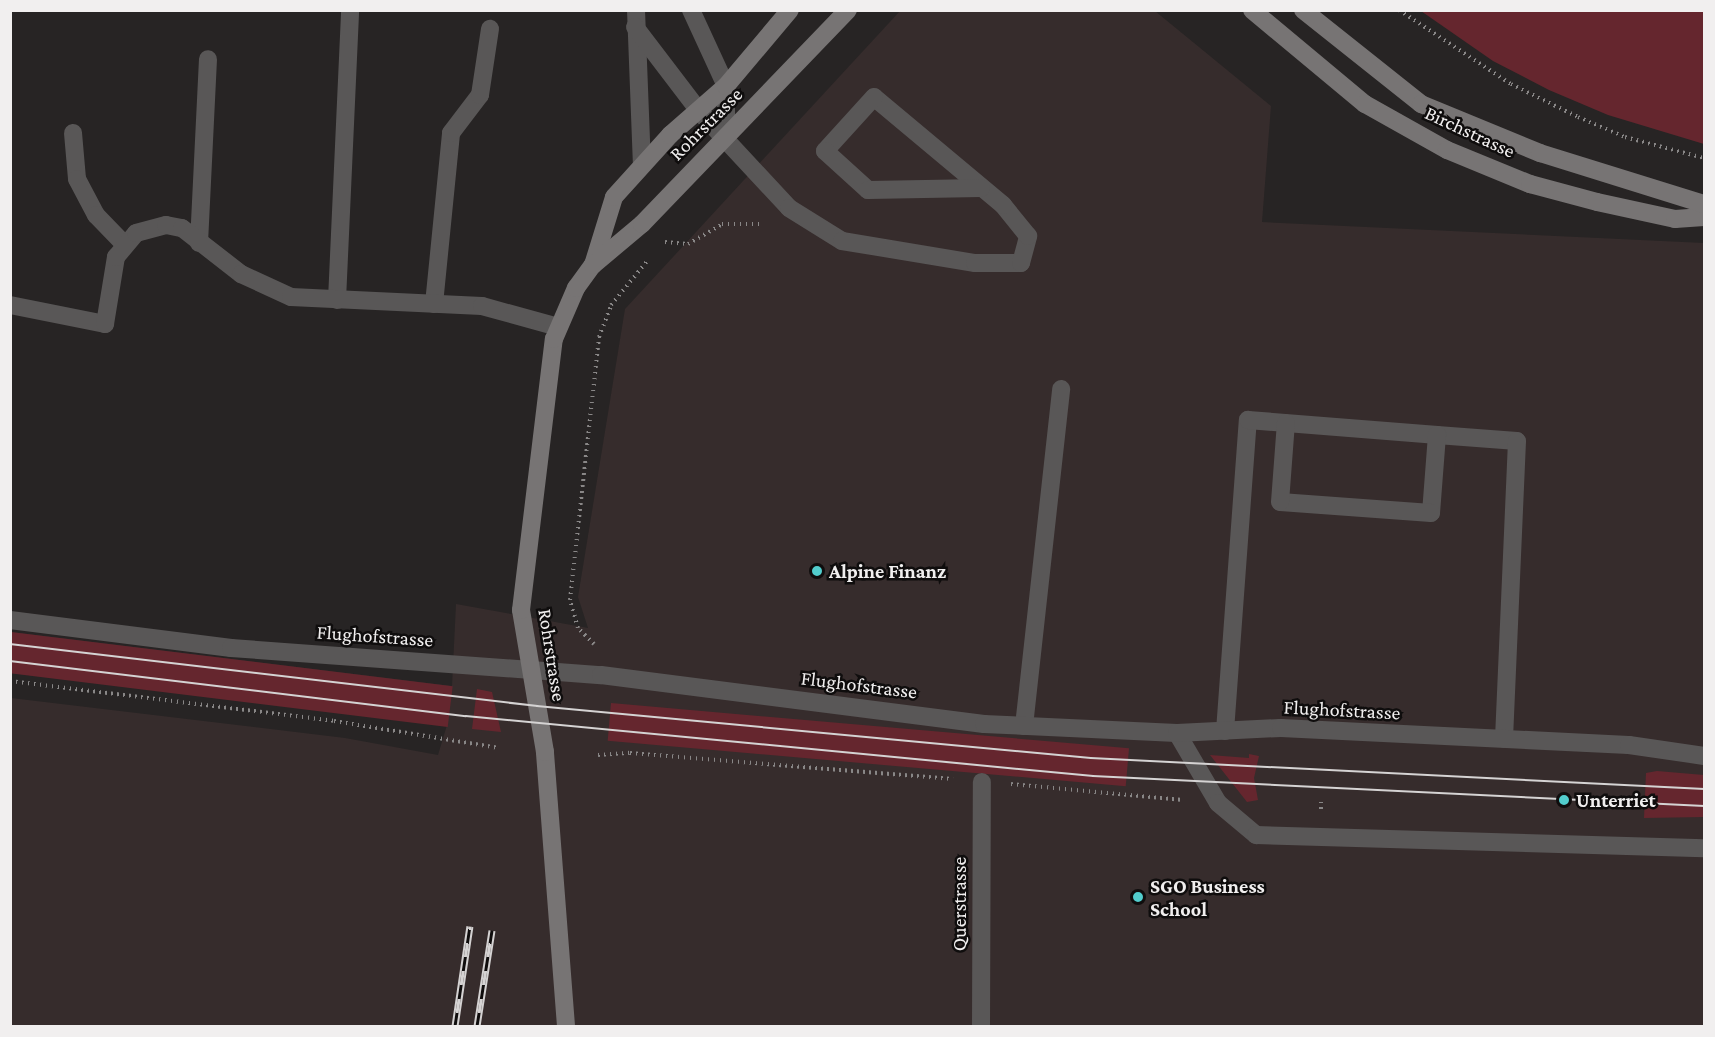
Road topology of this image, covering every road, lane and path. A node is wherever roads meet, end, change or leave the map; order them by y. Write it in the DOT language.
graph roads {
  1 [pos="350,10"];
  2 [pos="691,10"];
  3 [pos="790,10"];
  4 [pos="848,10"];
  5 [pos="1252,10"];
  6 [pos="1304,10"];
  7 [pos="1399,10"];
  8 [pos="636,19"];
  9 [pos="490,29"];
  10 [pos="208,59"];
  11 [pos="726,86"];
  12 [pos="699,111"];
  13 [pos="73,133"];
  14 [pos="726,135"];
  15 [pos="1704,158"];
  16 [pos="642,165"];
  17 [pos="981,188"];
  18 [pos="1704,204"];
  19 [pos="789,208"];
  20 [pos="1704,217"];
  21 [pos="124,243"];
  22 [pos="199,243"];
  23 [pos="593,265"];
  24 [pos="338,300"];
  25 [pos="434,304"];
  26 [pos="10,305"];
  27 [pos="558,327"];
  28 [pos="1061,388"];
  29 [pos="1286,423"];
  30 [pos="1437,435"];
  31 [pos="10,620"];
  32 [pos="602,648"];
  33 [pos="531,671"];
  34 [pos="10,681"];
  35 [pos="1024,726"];
  36 [pos="1225,731"];
  37 [pos="1177,733"];
  38 [pos="1504,739"];
  39 [pos="498,748"];
  40 [pos="598,755"];
  41 [pos="1704,756"];
  42 [pos="982,782"];
  43 [pos="1321,799"];
  44 [pos="1218,803"];
  45 [pos="1321,810"];
  46 [pos="1704,848"];
  47 [pos="566,1026"];
  48 [pos="981,1026"];
  1 -- 24 [label="street"];
  2 -- 11 [label="street"];
  3 -- 11 [label="main road, Rohrstrasse"];
  4 -- 14 [label="main road, Rohrstrasse"];
  5 -- 20 [label="main road, Birchstrasse"];
  6 -- 18 [label="main road, Birchstrasse"];
  7 -- 15 [label="path"];
  8 -- 12 [label="street"];
  8 -- 16 [label="street"];
  9 -- 25 [label="street"];
  10 -- 22 [label="street"];
  11 -- 12 [label="main road, Rohrstrasse"];
  11 -- 14 [label="street"];
  12 -- 14 [label="street"];
  12 -- 16 [label="main road, Rohrstrasse"];
  13 -- 21 [label="street"];
  14 -- 19 [label="street"];
  14 -- 23 [label="main road, Rohrstrasse"];
  16 -- 23 [label="main road, Rohrstrasse"];
  17 -- 17 [label="street"];
  17 -- 19 [label="street"];
  19 -- 32 [label="path"];
  21 -- 22 [label="street"];
  21 -- 26 [label="street"];
  22 -- 24 [label="street"];
  23 -- 27 [label="main road, Rohrstrasse"];
  24 -- 25 [label="street"];
  25 -- 27 [label="street"];
  27 -- 33 [label="main road, Rohrstrasse"];
  28 -- 35 [label="street"];
  29 -- 30 [label="street"];
  29 -- 30 [label="street"];
  29 -- 36 [label="street"];
  30 -- 38 [label="street"];
  31 -- 33 [label="street, Flughofstrasse"];
  33 -- 35 [label="street, Flughofstrasse"];
  33 -- 47 [label="main road, Rohrstrasse"];
  34 -- 39 [label="path"];
  35 -- 37 [label="street, Flughofstrasse"];
  36 -- 37 [label="street, Flughofstrasse"];
  36 -- 38 [label="street, Flughofstrasse"];
  37 -- 44 [label="street"];
  38 -- 41 [label="street, Flughofstrasse"];
  40 -- 42 [label="path"];
  42 -- 44 [label="path"];
  42 -- 48 [label="street, Querstrasse"];
  43 -- 45 [label="path"];
  44 -- 46 [label="street"];
}
